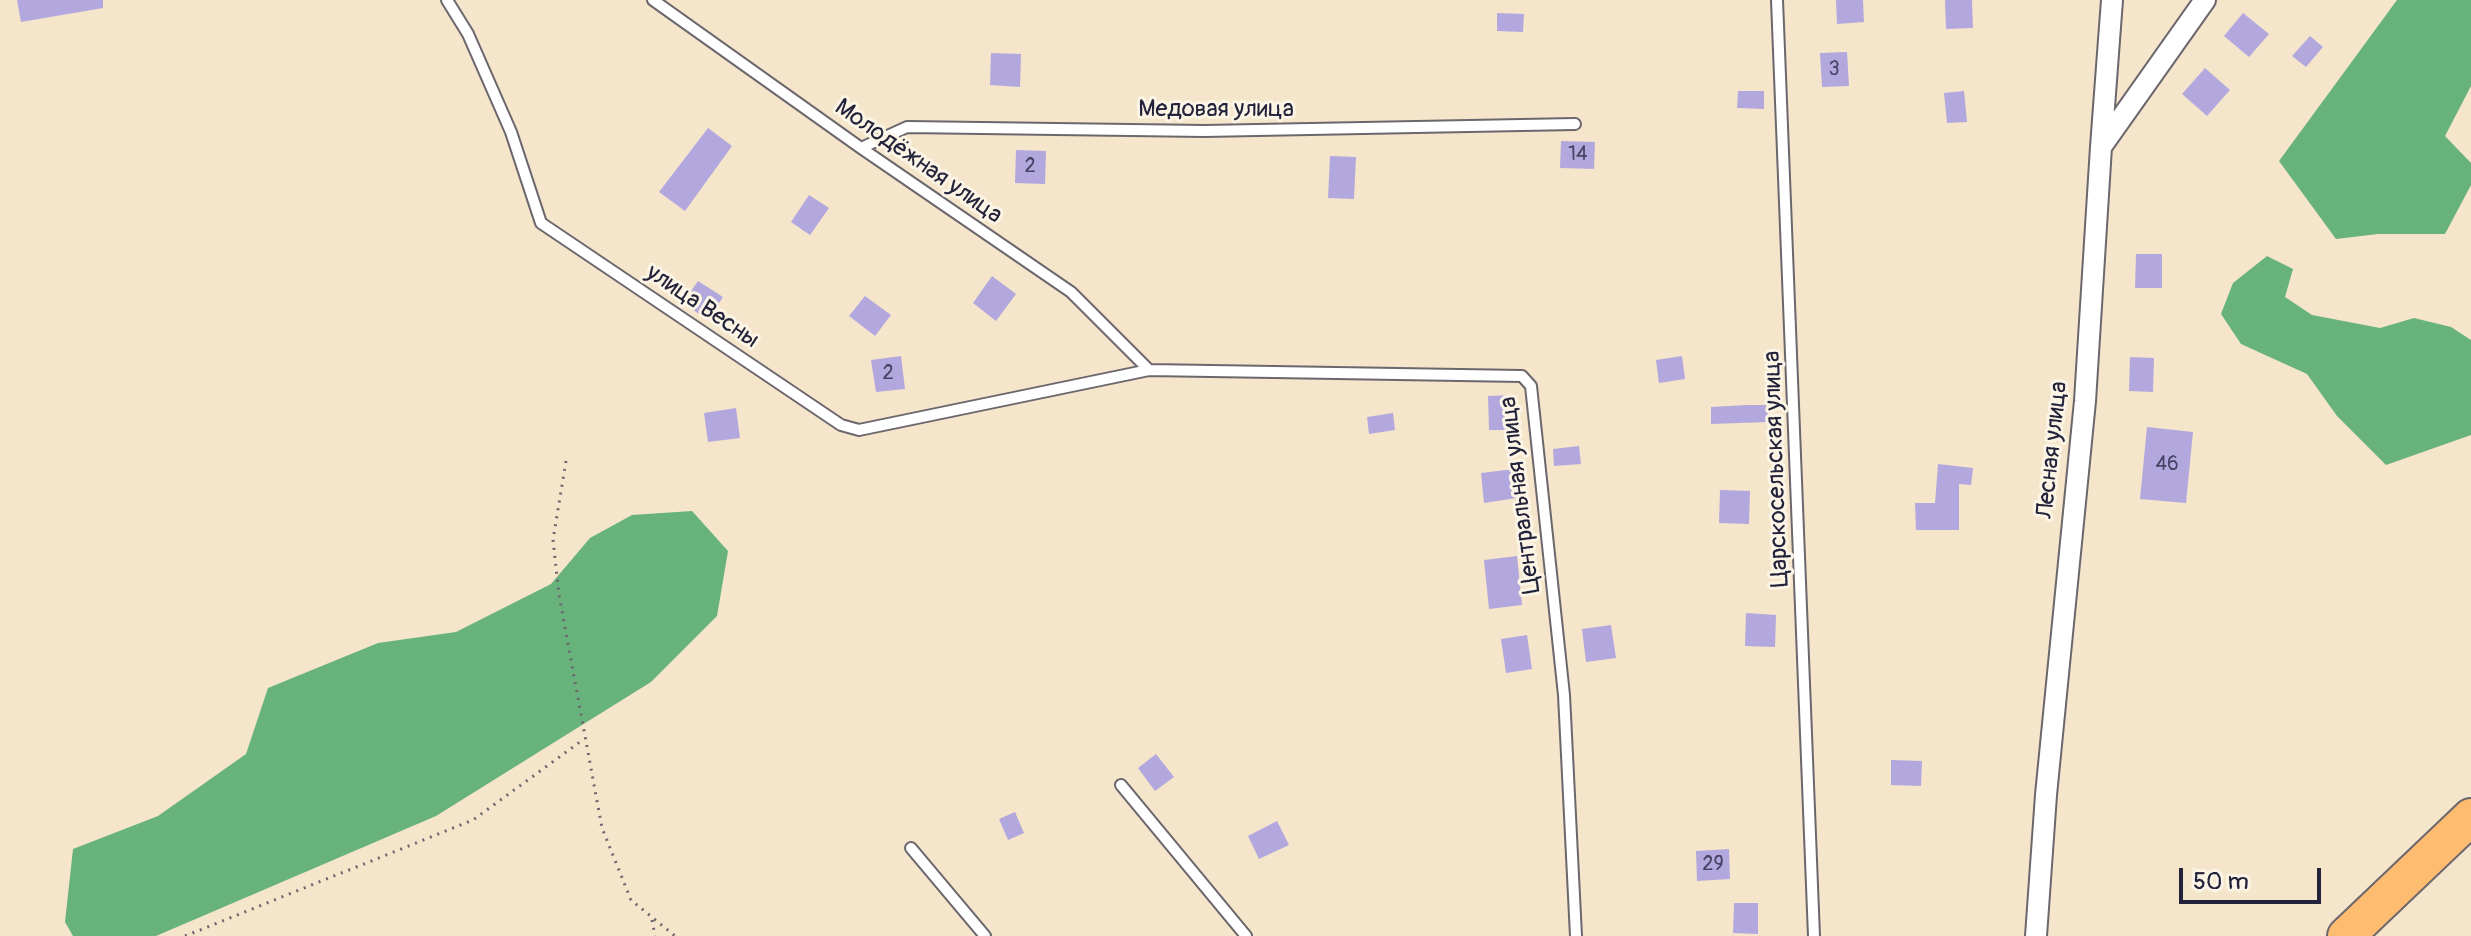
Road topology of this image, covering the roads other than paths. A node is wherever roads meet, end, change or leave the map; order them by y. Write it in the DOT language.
graph roads {
  1 [pos="447,0"];
  2 [pos="653,0"];
  3 [pos="1777,0"];
  4 [pos="2112,0"];
  5 [pos="2205,0"];
  6 [pos="1575,124"];
  7 [pos="2101,147"];
  8 [pos="861,148"];
  9 [pos="1149,370"];
  10 [pos="841,425"];
  11 [pos="1121,785"];
  12 [pos="2471,817"];
  13 [pos="911,848"];
  14 [pos="985,936"];
  15 [pos="1246,936"];
  16 [pos="1576,936"];
  17 [pos="1814,936"];
  18 [pos="2036,936"];
  19 [pos="2346,936"];
  1 -- 10 [label="lane, улица Весны"];
  2 -- 8 [label="lane, Молодёжная улица"];
  3 -- 17 [label="lane, Царскосельская улица"];
  4 -- 7 [label="street, Лесная улица"];
  5 -- 7 [label="street"];
  6 -- 8 [label="lane, Медовая улица"];
  7 -- 18 [label="street, Лесная улица"];
  8 -- 9 [label="lane, Молодёжная улица"];
  9 -- 10 [label="lane, Центральная улица"];
  9 -- 16 [label="lane, Центральная улица"];
  11 -- 15 [label="lane"];
  12 -- 19 [label="highway"];
  13 -- 14 [label="lane"];
}
